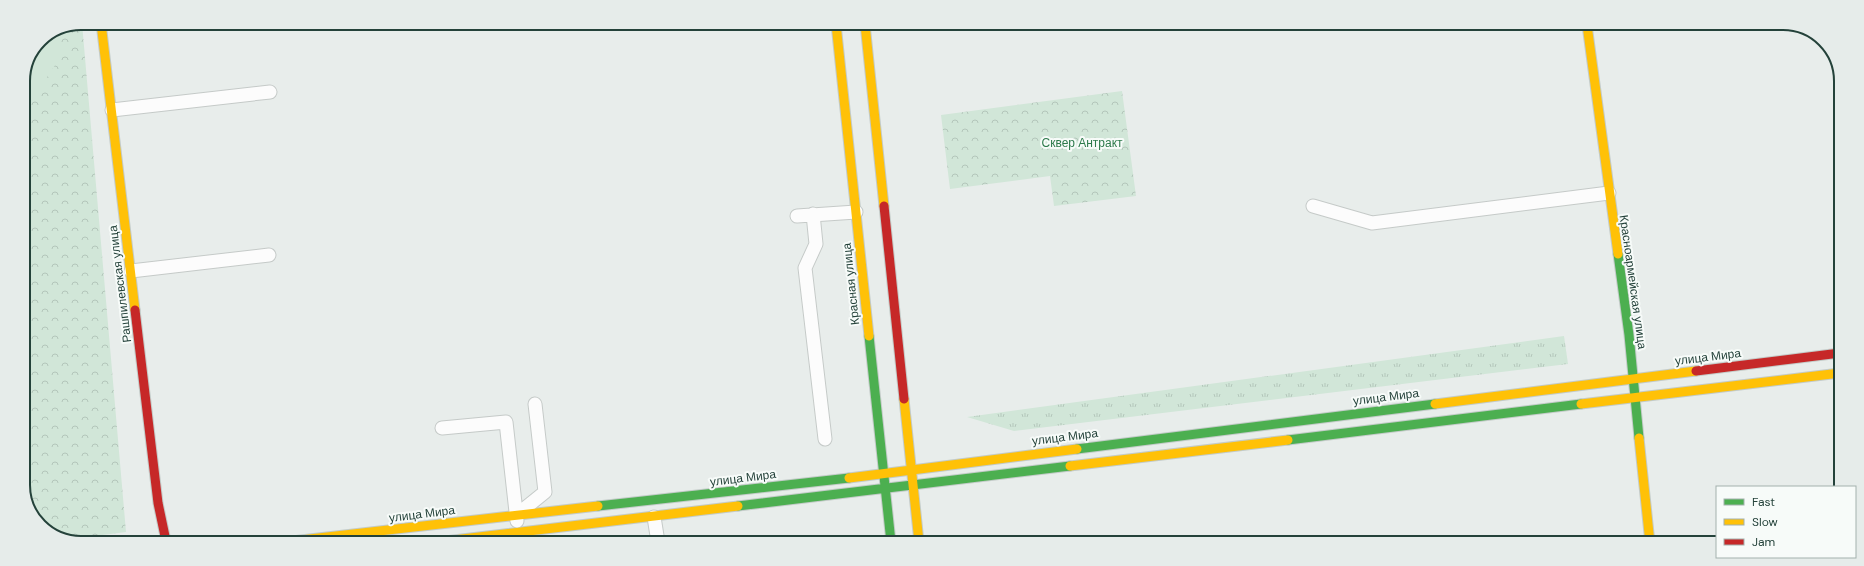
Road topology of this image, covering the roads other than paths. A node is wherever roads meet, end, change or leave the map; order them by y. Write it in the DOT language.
graph roads {
  1 [pos="102,30"];
  2 [pos="837,30"];
  3 [pos="866,30"];
  4 [pos="1588,30"];
  5 [pos="270,92"];
  6 [pos="112,110"];
  7 [pos="1609,193"];
  8 [pos="1313,206"];
  9 [pos="856,212"];
  10 [pos="813,214"];
  11 [pos="797,216"];
  12 [pos="269,255"];
  13 [pos="131,271"];
  14 [pos="1834,354"];
  15 [pos="1834,373"];
  16 [pos="1633,378"];
  17 [pos="1636,398"];
  18 [pos="535,404"];
  19 [pos="442,428"];
  20 [pos="825,439"];
  21 [pos="912,470"];
  22 [pos="884,473"];
  23 [pos="913,486"];
  24 [pos="886,489"];
  25 [pos="516,516"];
  26 [pos="654,517"];
  27 [pos="518,533"];
  28 [pos="165,536"];
  29 [pos="337,536"];
  30 [pos="491,536"];
  31 [pos="657,536"];
  32 [pos="891,536"];
  33 [pos="918,536"];
  34 [pos="1649,536"];
  1 -- 6 [label="street, Рашпилевская улица"];
  2 -- 9 [label="street, Красная улица"];
  3 -- 21 [label="street"];
  4 -- 7 [label="street, Красноармейская улица"];
  5 -- 6 [label="lane"];
  6 -- 13 [label="street, Рашпилевская улица"];
  7 -- 8 [label="lane"];
  7 -- 16 [label="street, Красноармейская улица"];
  9 -- 10 [label="lane"];
  9 -- 22 [label="street, Красная улица"];
  10 -- 11 [label="lane"];
  10 -- 20 [label="lane"];
  12 -- 13 [label="lane"];
  13 -- 28 [label="street, Рашпилевская улица"];
  14 -- 16 [label="street, улица Мира"];
  15 -- 17 [label="street"];
  16 -- 17 [label="street, Красноармейская улица"];
  16 -- 21 [label="street, улица Мира"];
  17 -- 23 [label="street"];
  17 -- 34 [label="street, Красноармейская улица"];
  18 -- 25 [label="lane"];
  19 -- 25 [label="lane"];
  21 -- 22 [label="street, улица Мира"];
  21 -- 23 [label="street"];
  22 -- 24 [label="street, Красная улица"];
  22 -- 25 [label="street, улица Мира"];
  23 -- 24 [label="street"];
  23 -- 33 [label="street"];
  24 -- 26 [label="street"];
  24 -- 32 [label="street, Красная улица"];
  25 -- 27 [label="lane"];
  25 -- 29 [label="street, улица Мира"];
  26 -- 27 [label="street"];
  26 -- 31 [label="lane"];
  27 -- 30 [label="street"];
}
